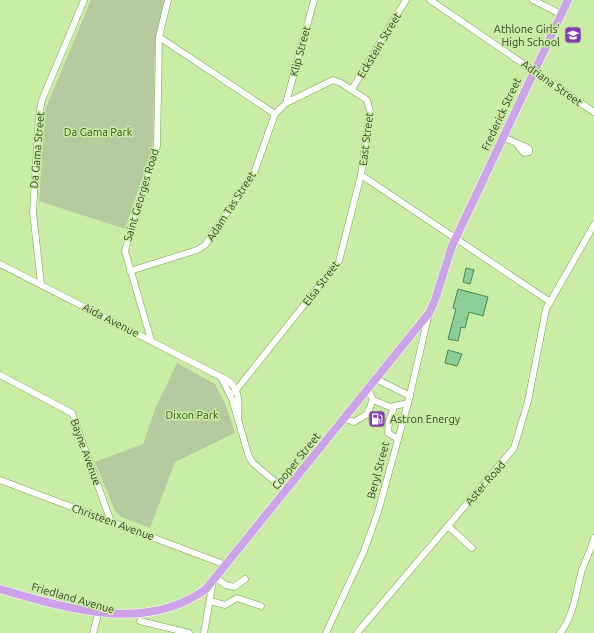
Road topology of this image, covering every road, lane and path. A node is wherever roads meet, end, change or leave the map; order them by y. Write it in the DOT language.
graph roads {
  1 [pos="84,0"];
  2 [pos="168,0"];
  3 [pos="314,0"];
  4 [pos="406,0"];
  5 [pos="430,0"];
  6 [pos="533,0"];
  7 [pos="568,0"];
  8 [pos="561,14"];
  9 [pos="159,37"];
  10 [pos="534,70"];
  11 [pos="352,89"];
  12 [pos="286,103"];
  13 [pos="594,112"];
  14 [pos="275,114"];
  15 [pos="503,137"];
  16 [pos="516,143"];
  17 [pos="361,175"];
  18 [pos="594,225"];
  19 [pos="455,238"];
  20 [pos="0,264"];
  21 [pos="130,271"];
  22 [pos="41,284"];
  23 [pos="549,301"];
  24 [pos="429,313"];
  25 [pos="151,340"];
  26 [pos="0,375"];
  27 [pos="221,376"];
  28 [pos="376,379"];
  29 [pos="235,386"];
  30 [pos="368,389"];
  31 [pos="229,391"];
  32 [pos="410,396"];
  33 [pos="373,400"];
  34 [pos="408,404"];
  35 [pos="394,407"];
  36 [pos="238,417"];
  37 [pos="344,418"];
  38 [pos="398,439"];
  39 [pos="0,480"];
  40 [pos="286,491"];
  41 [pos="111,522"];
  42 [pos="448,526"];
  43 [pos="594,538"];
  44 [pos="472,548"];
  45 [pos="226,565"];
  46 [pos="215,579"];
  47 [pos="246,579"];
  48 [pos="0,589"];
  49 [pos="210,601"];
  50 [pos="261,606"];
  51 [pos="97,618"];
  52 [pos="140,621"];
  53 [pos="93,633"];
  54 [pos="189,633"];
  55 [pos="204,633"];
  56 [pos="326,633"];
  57 [pos="357,633"];
  58 [pos="560,633"];
  1 -- 22 [label="street, Da Gama Street"];
  2 -- 9 [label="street, Saint Georges Road"];
  3 -- 12 [label="street, Klip Street"];
  4 -- 11 [label="street, Eckstein Street"];
  5 -- 10 [label="street, Adriana Street"];
  6 -- 8 [label="street"];
  7 -- 8 [label="main road, Frederick Street"];
  8 -- 10 [label="main road, Frederick Street"];
  9 -- 14 [label="street"];
  9 -- 21 [label="street, Saint Georges Road"];
  10 -- 13 [label="street, Adriana Street"];
  10 -- 15 [label="main road, Frederick Street"];
  11 -- 12 [label="street, East Street"];
  11 -- 17 [label="street, East Street"];
  12 -- 14 [label="street, East Street"];
  14 -- 21 [label="street, Adam Tas Street"];
  15 -- 16 [label="street"];
  15 -- 19 [label="main road, Frederick Street"];
  17 -- 19 [label="street, East Street"];
  17 -- 29 [label="street, Elsa Street"];
  18 -- 23 [label="street, Aster Road"];
  19 -- 23 [label="street, East Street"];
  19 -- 24 [label="main road, Beryl Street"];
  20 -- 22 [label="street, Aida Avenue"];
  21 -- 25 [label="street, Saint Georges Road"];
  22 -- 25 [label="street, Aida Avenue"];
  23 -- 42 [label="street, Aster Road"];
  24 -- 28 [label="main road, Cooper Street"];
  24 -- 32 [label="street, Beryl Street"];
  25 -- 27 [label="street, Aida Avenue"];
  26 -- 41 [label="street, Bayne Avenue"];
  27 -- 29 [label="street, Aida Avenue"];
  27 -- 31 [label="street"];
  28 -- 30 [label="main road, Cooper Street"];
  28 -- 32 [label="street"];
  29 -- 31 [label="street, Elsa Street"];
  29 -- 36 [label="street"];
  30 -- 33 [label="street"];
  30 -- 37 [label="main road, Cooper Street"];
  31 -- 36 [label="street"];
  32 -- 34 [label="street, Beryl Street"];
  33 -- 35 [label="street"];
  33 -- 37 [label="street"];
  34 -- 35 [label="street"];
  34 -- 38 [label="street, Beryl Street"];
  35 -- 38 [label="street"];
  36 -- 40 [label="street"];
  37 -- 40 [label="main road, Cooper Street"];
  38 -- 56 [label="street, Beryl Street"];
  39 -- 41 [label="street, Christeen Avenue"];
  40 -- 45 [label="main road, Cooper Street"];
  41 -- 45 [label="street, Christeen Avenue"];
  42 -- 44 [label="street"];
  42 -- 57 [label="street, Aster Road"];
  43 -- 58 [label="street"];
  45 -- 46 [label="main road, Cooper Street"];
  46 -- 47 [label="street"];
  46 -- 49 [label="street, Cooper Street"];
  46 -- 52 [label="main road, Friedland Avenue"];
  48 -- 51 [label="main road, Friedland Avenue"];
  49 -- 50 [label="street"];
  49 -- 55 [label="street, Cooper Street"];
  51 -- 52 [label="main road, Friedland Avenue"];
  51 -- 53 [label="street"];
  52 -- 54 [label="street, Friedland Avenue"];
}
